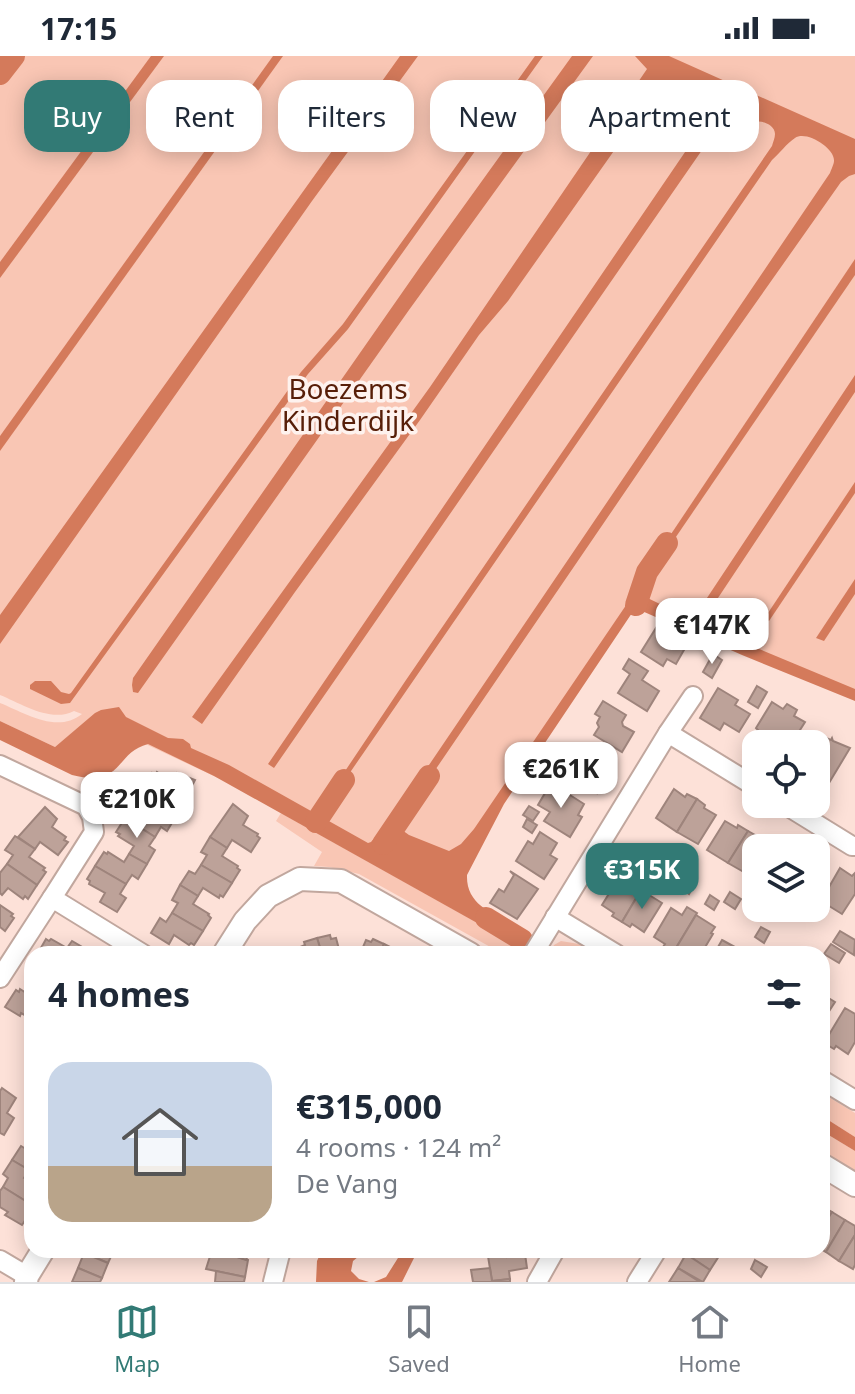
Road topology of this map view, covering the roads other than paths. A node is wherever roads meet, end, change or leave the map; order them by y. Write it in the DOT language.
graph roads {
  1 [pos="693,696"];
  2 [pos="668,733"];
  3 [pos="0,765"];
  4 [pos="742,778"];
  5 [pos="807,818"];
  6 [pos="855,846"];
  7 [pos="52,898"];
  8 [pos="555,917"];
  9 [pos="130,946"];
  10 [pos="229,946"];
  11 [pos="456,946"];
  12 [pos="538,946"];
  13 [pos="603,946"];
  14 [pos="0,978"];
  15 [pos="830,1085"];
  16 [pos="855,1100"];
  17 [pos="830,1170"];
  18 [pos="855,1185"];
  19 [pos="39,1258"];
  20 [pos="279,1258"];
  21 [pos="550,1258"];
  22 [pos="652,1258"];
  23 [pos="0,1260"];
  24 [pos="27,1279"];
  25 [pos="273,1282"];
  26 [pos="537,1282"];
  27 [pos="637,1282"];
  1 -- 2 [label="street"];
  2 -- 4 [label="street"];
  2 -- 8 [label="street"];
  3 -- 7 [label="street"];
  5 -- 6 [label="street"];
  7 -- 9 [label="street"];
  7 -- 14 [label="street"];
  8 -- 12 [label="street"];
  8 -- 13 [label="street"];
  10 -- 11 [label="street"];
  15 -- 16 [label="street"];
  17 -- 18 [label="street"];
  19 -- 24 [label="street"];
  20 -- 25 [label="street"];
  21 -- 26 [label="street"];
  22 -- 27 [label="street"];
  23 -- 24 [label="street"];
}
